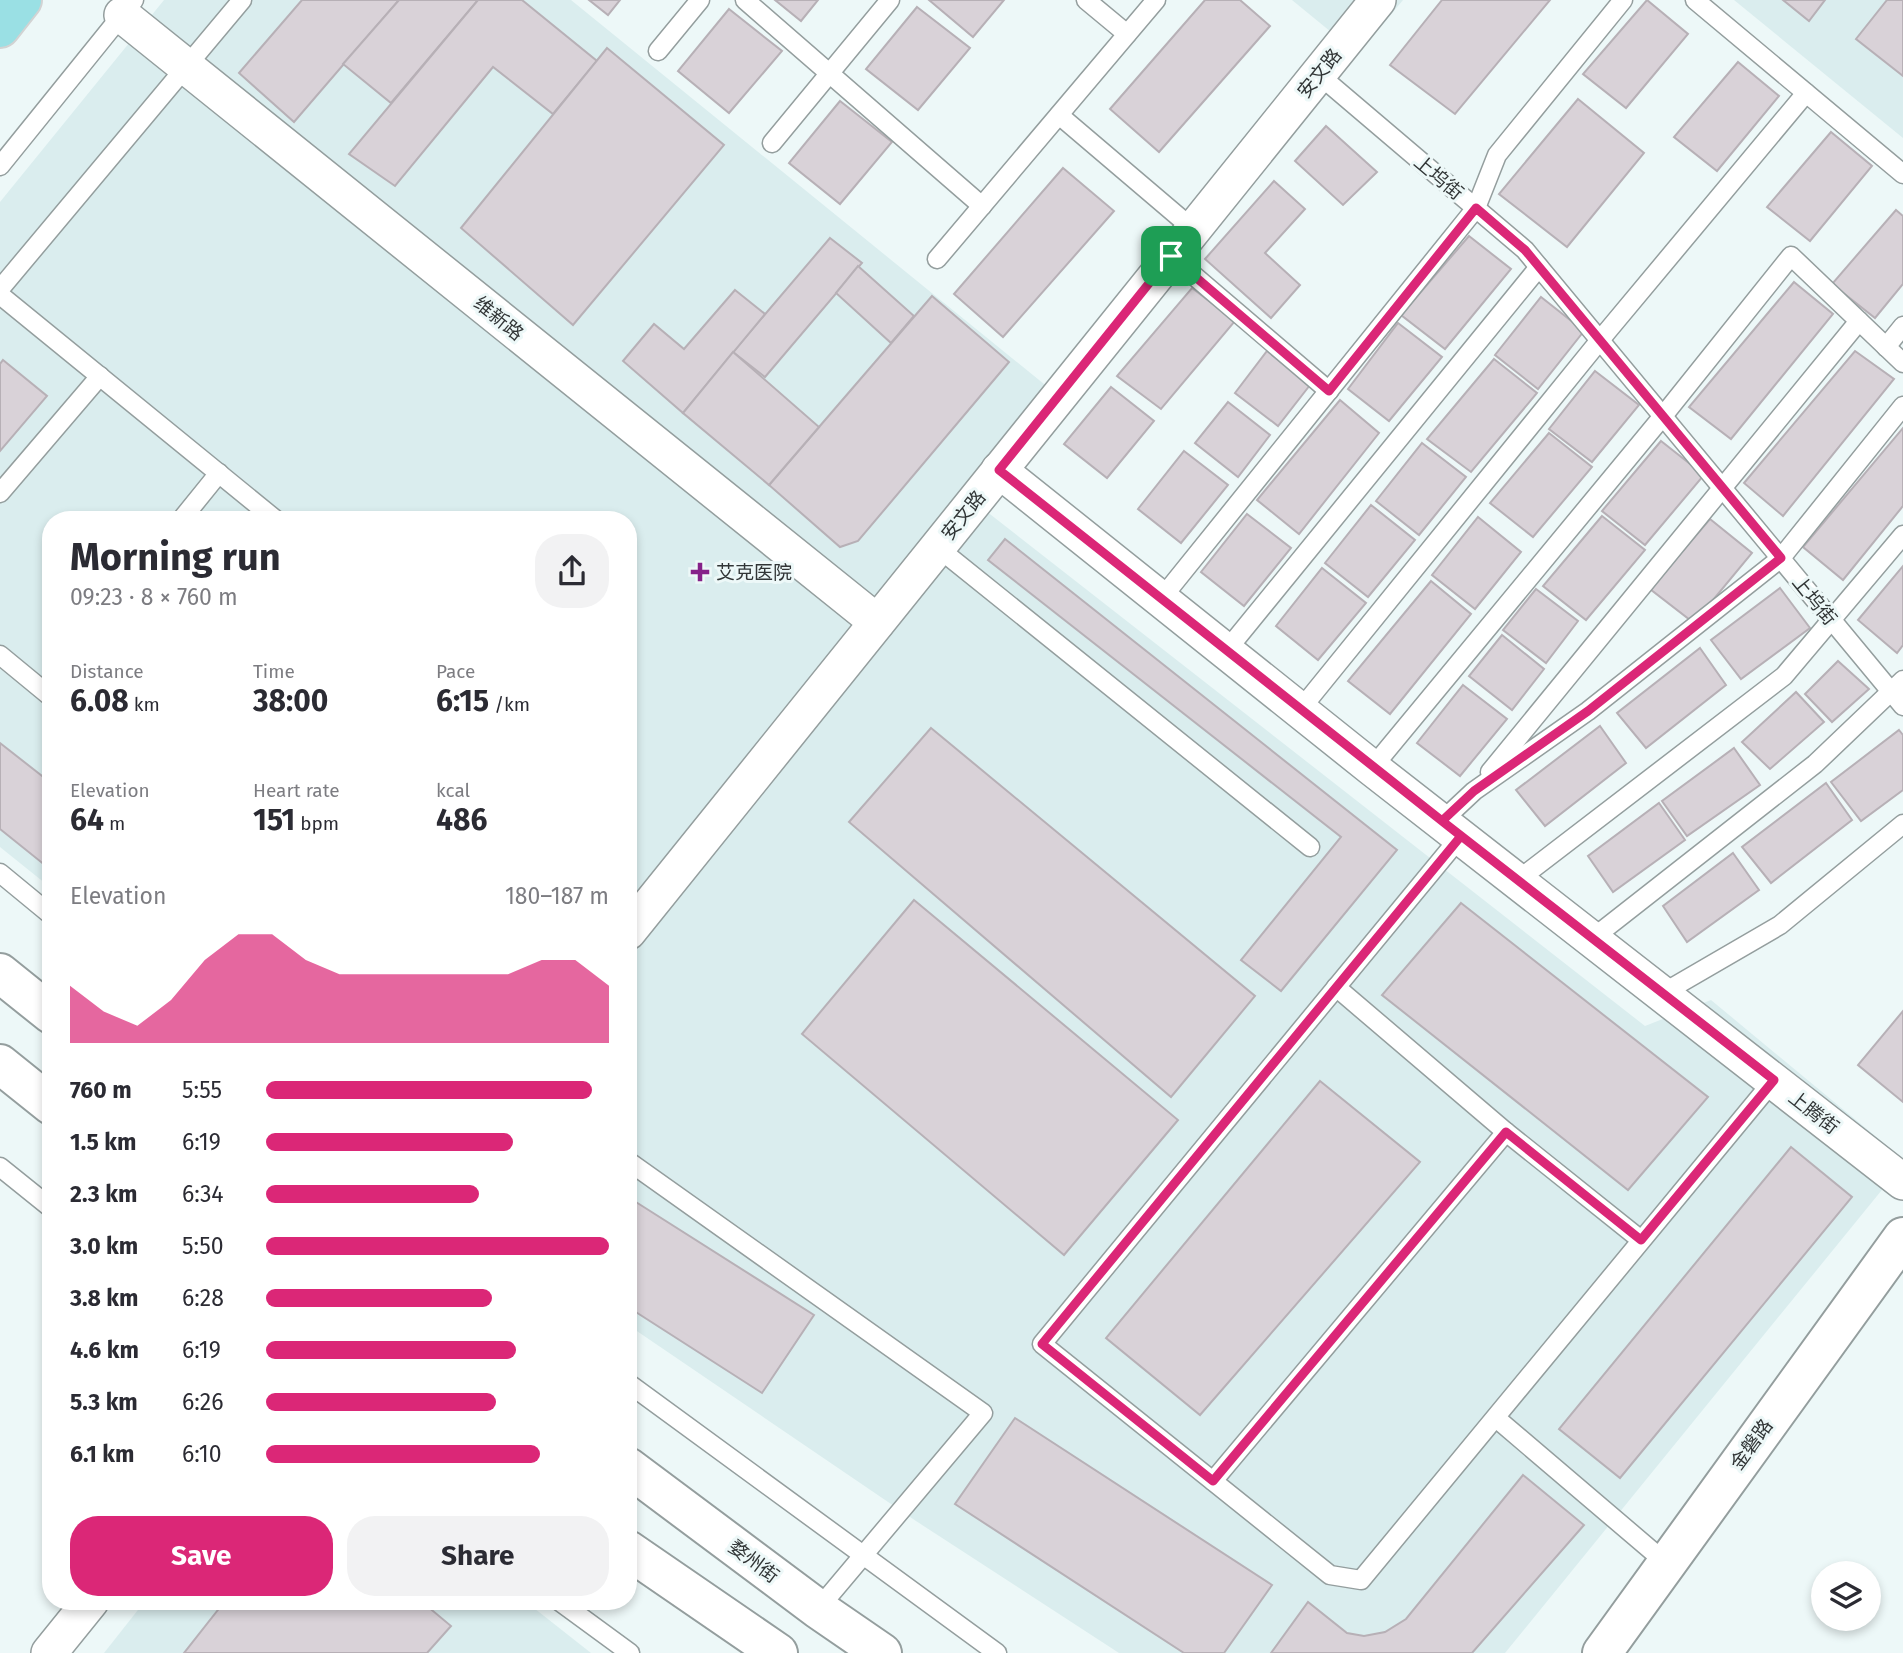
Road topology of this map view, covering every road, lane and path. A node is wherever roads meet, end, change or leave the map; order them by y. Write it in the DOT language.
graph roads {
  1 [pos="22,0"];
  2 [pos="242,0"];
  3 [pos="700,0"];
  4 [pos="745,0"];
  5 [pos="890,0"];
  6 [pos="1086,0"];
  7 [pos="1156,0"];
  8 [pos="1378,0"];
  9 [pos="1623,0"];
  10 [pos="1695,0"];
  11 [pos="128,7"];
  12 [pos="0,28"];
  13 [pos="1127,34"];
  14 [pos="657,51"];
  15 [pos="186,66"];
  16 [pos="829,73"];
  17 [pos="1318,74"];
  18 [pos="1806,93"];
  19 [pos="1059,114"];
  20 [pos="772,143"];
  21 [pos="0,166"];
  22 [pos="1903,174"];
  23 [pos="982,206"];
  24 [pos="1476,208"];
  25 [pos="1193,229"];
  26 [pos="1171,256"];
  27 [pos="937,259"];
  28 [pos="1539,267"];
  29 [pos="0,289"];
  30 [pos="0,295"];
  31 [pos="1859,321"];
  32 [pos="1903,326"];
  33 [pos="1600,340"];
  34 [pos="1886,347"];
  35 [pos="1903,363"];
  36 [pos="100,376"];
  37 [pos="1329,391"];
  38 [pos="1903,406"];
  39 [pos="1663,416"];
  40 [pos="999,470"];
  41 [pos="219,473"];
  42 [pos="1723,488"];
  43 [pos="0,493"];
  44 [pos="188,511"];
  45 [pos="265,511"];
  46 [pos="1903,535"];
  47 [pos="937,547"];
  48 [pos="1781,558"];
  49 [pos="1161,599"];
  50 [pos="1832,620"];
  51 [pos="877,622"];
  52 [pos="1226,651"];
  53 [pos="0,655"];
  54 [pos="42,684"];
  55 [pos="1897,686"];
  56 [pos="1903,706"];
  57 [pos="1300,710"];
  58 [pos="1373,768"];
  59 [pos="1474,791"];
  60 [pos="1903,824"];
  61 [pos="1451,828"];
  62 [pos="1310,848"];
  63 [pos="0,873"];
  64 [pos="1518,880"];
  65 [pos="42,908"];
  66 [pos="637,921"];
  67 [pos="1593,938"];
  68 [pos="0,973"];
  69 [pos="1336,987"];
  70 [pos="1663,993"];
  71 [pos="42,1007"];
  72 [pos="0,1064"];
  73 [pos="1774,1080"];
  74 [pos="42,1098"];
  75 [pos="1506,1132"];
  76 [pos="0,1167"];
  77 [pos="637,1167"];
  78 [pos="1903,1182"];
  79 [pos="42,1201"];
  80 [pos="1903,1237"];
  81 [pos="1641,1240"];
  82 [pos="637,1390"];
  83 [pos="1496,1418"];
  84 [pos="637,1474"];
  85 [pos="1213,1481"];
  86 [pos="861,1554"];
  87 [pos="637,1556"];
  88 [pos="1665,1562"];
  89 [pos="818,1609"];
  90 [pos="83,1610"];
  91 [pos="571,1610"];
  92 [pos="49,1653"];
  93 [pos="631,1653"];
  94 [pos="778,1653"];
  95 [pos="882,1653"];
  96 [pos="997,1653"];
  97 [pos="1602,1653"];
  1 -- 12 [label="main road"];
  2 -- 15 [label="lane"];
  3 -- 14 [label="lane"];
  4 -- 16 [label="lane"];
  5 -- 16 [label="lane"];
  6 -- 13 [label="lane"];
  7 -- 13 [label="lane"];
  8 -- 17 [label="street, 安文路"];
  9 -- 24 [label="lane"];
  10 -- 18 [label="lane"];
  11 -- 15 [label="street, 维新路"];
  11 -- 21 [label="lane"];
  13 -- 19 [label="lane"];
  15 -- 29 [label="lane"];
  15 -- 51 [label="street, 维新路"];
  16 -- 20 [label="lane"];
  16 -- 23 [label="lane"];
  17 -- 24 [label="lane, 上坞街"];
  17 -- 25 [label="street, 安文路"];
  18 -- 22 [label="lane"];
  18 -- 33 [label="lane"];
  19 -- 23 [label="lane"];
  19 -- 25 [label="lane"];
  23 -- 27 [label="lane"];
  24 -- 28 [label="lane, 上坞街"];
  24 -- 37 [label="lane"];
  25 -- 26 [label="street, 安文路"];
  26 -- 37 [label="lane"];
  26 -- 40 [label="street, 安文路"];
  28 -- 33 [label="lane, 上坞街"];
  28 -- 52 [label="lane"];
  30 -- 36 [label="lane"];
  31 -- 34 [label="lane"];
  31 -- 39 [label="lane"];
  31 -- 42 [label="lane"];
  32 -- 34 [label="lane"];
  33 -- 39 [label="lane, 上坞街"];
  33 -- 57 [label="lane"];
  34 -- 35 [label="lane"];
  36 -- 41 [label="lane"];
  36 -- 43 [label="lane"];
  37 -- 49 [label="lane"];
  38 -- 48 [label="lane"];
  39 -- 42 [label="lane, 上坞街"];
  39 -- 58 [label="lane"];
  40 -- 47 [label="street, 安文路"];
  40 -- 49 [label="street, 上腾街"];
  41 -- 44 [label="lane"];
  41 -- 45 [label="lane"];
  42 -- 48 [label="lane, 上坞街"];
  42 -- 59 [label="lane"];
  46 -- 50 [label="lane"];
  47 -- 51 [label="street, 安文路"];
  47 -- 62 [label="lane"];
  48 -- 50 [label="lane, 上坞街"];
  48 -- 59 [label="lane"];
  49 -- 52 [label="street, 上腾街"];
  50 -- 55 [label="lane, 上坞街"];
  50 -- 64 [label="lane"];
  51 -- 66 [label="street, 安文路"];
  52 -- 57 [label="street, 上腾街"];
  53 -- 54 [label="lane"];
  55 -- 56 [label="lane, 上坞街"];
  55 -- 67 [label="lane"];
  57 -- 58 [label="street, 上腾街"];
  58 -- 61 [label="street, 上腾街"];
  59 -- 61 [label="lane"];
  60 -- 70 [label="lane"];
  61 -- 64 [label="street, 上腾街"];
  61 -- 69 [label="lane"];
  63 -- 65 [label="lane"];
  64 -- 67 [label="street, 上腾街"];
  67 -- 70 [label="street, 上腾街"];
  68 -- 71 [label="main road"];
  69 -- 75 [label="lane"];
  69 -- 85 [label="lane"];
  70 -- 73 [label="street, 上腾街"];
  72 -- 74 [label="main road"];
  73 -- 78 [label="street, 上腾街"];
  73 -- 81 [label="lane"];
  75 -- 81 [label="lane"];
  75 -- 85 [label="lane"];
  76 -- 79 [label="lane"];
  77 -- 86 [label="lane"];
  80 -- 88 [label="main road, 金磐路"];
  81 -- 83 [label="lane"];
  82 -- 86 [label="lane"];
  83 -- 85 [label="lane"];
  83 -- 88 [label="lane"];
  84 -- 89 [label="main road, 婺州街"];
  86 -- 89 [label="lane"];
  86 -- 96 [label="lane"];
  87 -- 94 [label="main road"];
  88 -- 97 [label="main road, 金磐路"];
  89 -- 95 [label="main road, 婺州街"];
  90 -- 92 [label="street"];
  91 -- 93 [label="lane"];
}
